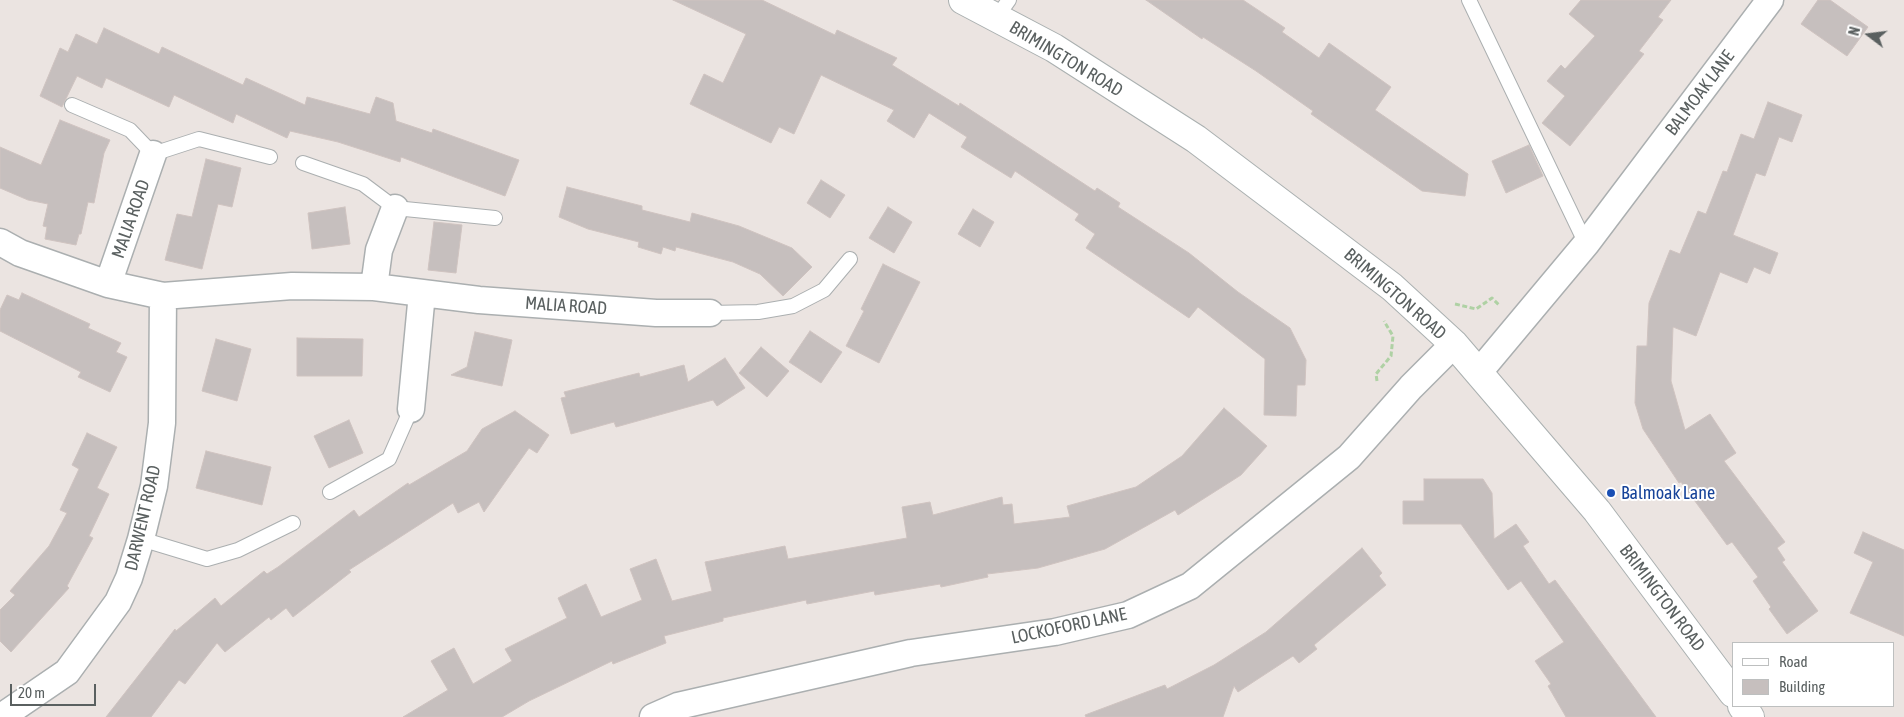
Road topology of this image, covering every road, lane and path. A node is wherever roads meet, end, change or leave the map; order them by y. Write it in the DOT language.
graph roads {
  1 [pos="964,0"];
  2 [pos="1469,0"];
  3 [pos="1770,0"];
  4 [pos="1002,9"];
  5 [pos="72,104"];
  6 [pos="153,154"];
  7 [pos="270,157"];
  8 [pos="303,163"];
  9 [pos="395,208"];
  10 [pos="495,218"];
  11 [pos="0,242"];
  12 [pos="1586,244"];
  13 [pos="850,259"];
  14 [pos="108,284"];
  15 [pos="374,287"];
  16 [pos="422,293"];
  17 [pos="163,296"];
  18 [pos="1448,299"];
  19 [pos="710,313"];
  20 [pos="1378,315"];
  21 [pos="1520,324"];
  22 [pos="1454,344"];
  23 [pos="1479,372"];
  24 [pos="1376,374"];
  25 [pos="411,409"];
  26 [pos="330,492"];
  27 [pos="293,524"];
  28 [pos="141,539"];
  29 [pos="1732,692"];
  30 [pos="1,717"];
  31 [pos="653,717"];
  1 -- 4 [label="main road, BRIMINGTON ROAD"];
  2 -- 12 [label="lane"];
  3 -- 12 [label="street, BALMOAK LANE"];
  4 -- 22 [label="main road, BRIMINGTON ROAD"];
  5 -- 6 [label="lane"];
  6 -- 7 [label="lane"];
  6 -- 14 [label="street, MALIA ROAD"];
  8 -- 9 [label="lane"];
  9 -- 10 [label="lane"];
  9 -- 15 [label="street"];
  11 -- 14 [label="street, MALIA ROAD"];
  12 -- 21 [label="street, BALMOAK LANE"];
  13 -- 19 [label="lane"];
  14 -- 17 [label="street, MALIA ROAD"];
  15 -- 16 [label="street, MALIA ROAD"];
  15 -- 17 [label="street, MALIA ROAD"];
  16 -- 19 [label="street, MALIA ROAD"];
  16 -- 25 [label="street"];
  17 -- 28 [label="street, DARWENT ROAD"];
  18 -- 21 [label="path"];
  20 -- 24 [label="path"];
  21 -- 23 [label="street, BALMOAK LANE"];
  22 -- 23 [label="main road, BRIMINGTON ROAD"];
  22 -- 31 [label="street, LOCKOFORD LANE"];
  23 -- 29 [label="main road, BRIMINGTON ROAD"];
  25 -- 26 [label="lane"];
  27 -- 28 [label="lane"];
  28 -- 30 [label="street, DARWENT ROAD"];
}
